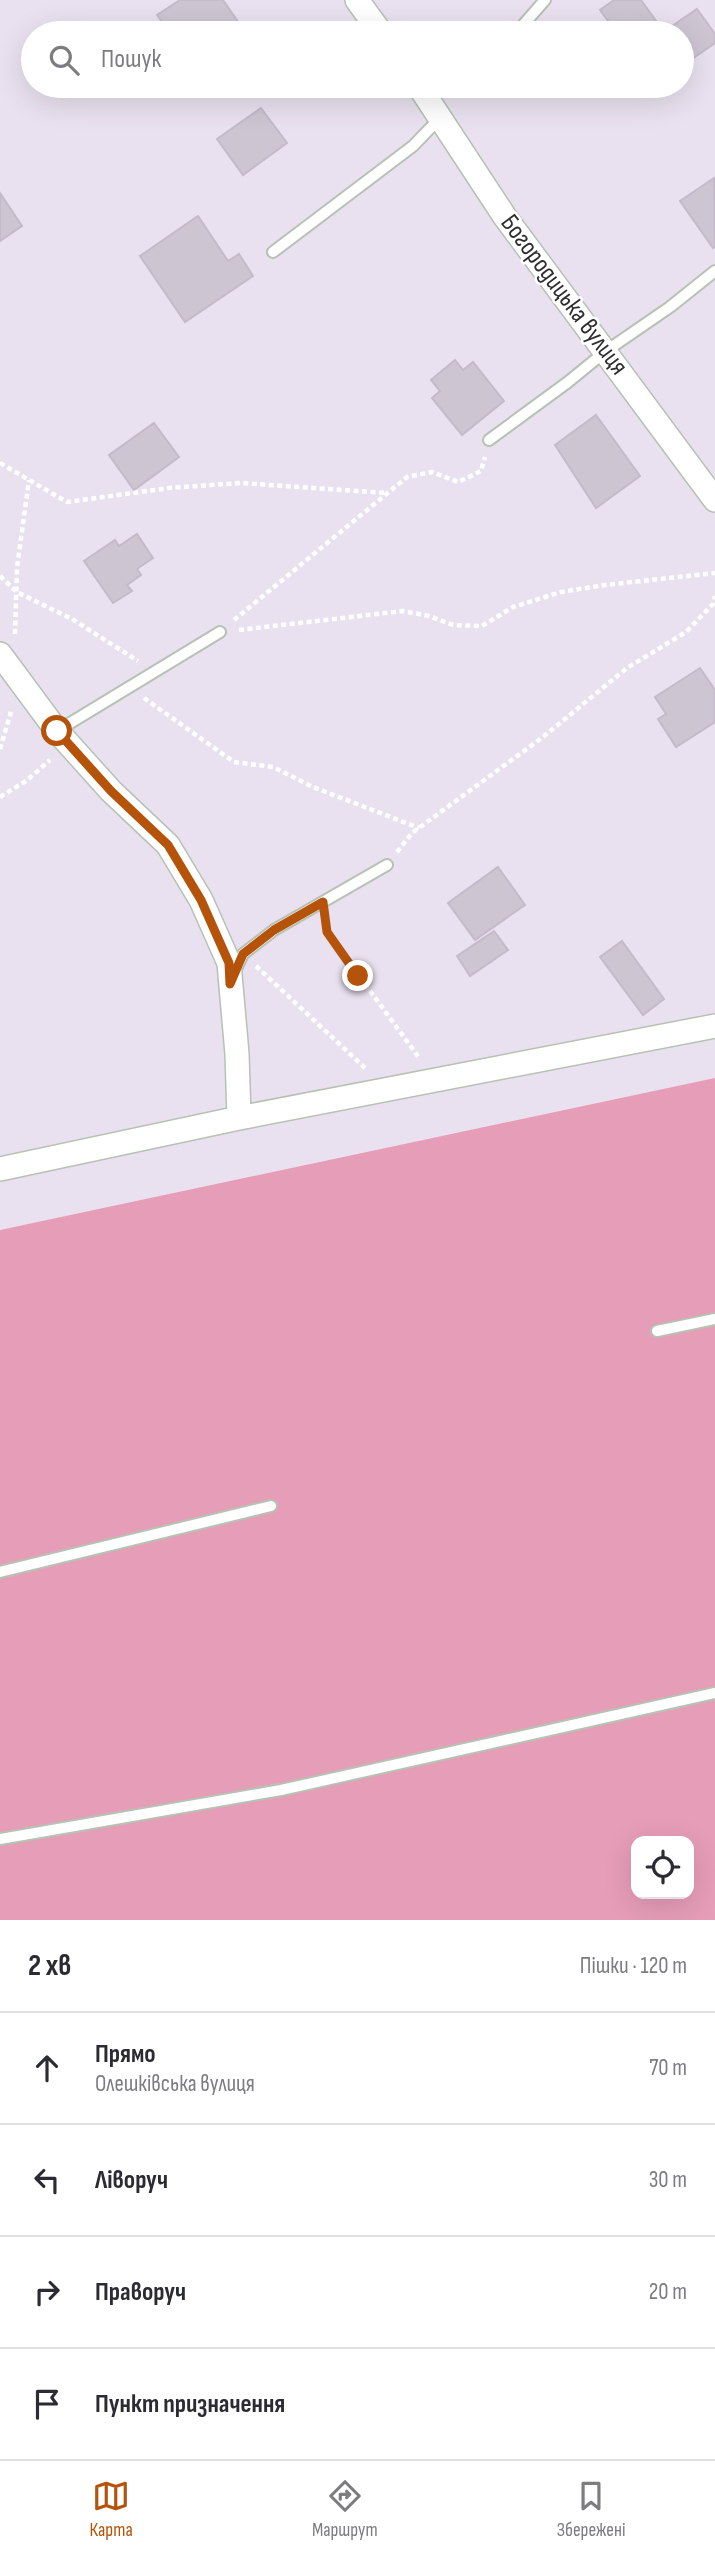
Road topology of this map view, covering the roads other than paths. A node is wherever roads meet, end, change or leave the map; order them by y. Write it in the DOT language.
graph roads {
  1 [pos="357,0"];
  2 [pos="545,0"];
  3 [pos="372,21"];
  4 [pos="527,21"];
  5 [pos="429,98"];
  6 [pos="440,118"];
  7 [pos="272,252"];
  8 [pos="715,271"];
  9 [pos="606,351"];
  10 [pos="489,440"];
  11 [pos="715,500"];
  12 [pos="220,632"];
  13 [pos="6,662"];
  14 [pos="63,737"];
  15 [pos="387,865"];
  16 [pos="230,984"];
  17 [pos="715,1026"];
  18 [pos="239,1118"];
  19 [pos="0,1170"];
  20 [pos="715,1319"];
  21 [pos="657,1331"];
  22 [pos="271,1506"];
  23 [pos="0,1572"];
  24 [pos="715,1693"];
  25 [pos="0,1839"];
  1 -- 3 [label="street"];
  2 -- 4 [label="lane"];
  5 -- 6 [label="street, Богородицька вулиця"];
  6 -- 7 [label="lane"];
  6 -- 9 [label="street, Богородицька вулиця"];
  8 -- 9 [label="lane"];
  9 -- 10 [label="lane"];
  9 -- 11 [label="street, Богородицька вулиця"];
  12 -- 14 [label="lane"];
  13 -- 14 [label="street"];
  14 -- 16 [label="street"];
  15 -- 16 [label="lane"];
  16 -- 18 [label="street"];
  17 -- 18 [label="street"];
  18 -- 19 [label="street"];
  20 -- 21 [label="lane"];
  22 -- 23 [label="lane"];
  24 -- 25 [label="lane"];
}
